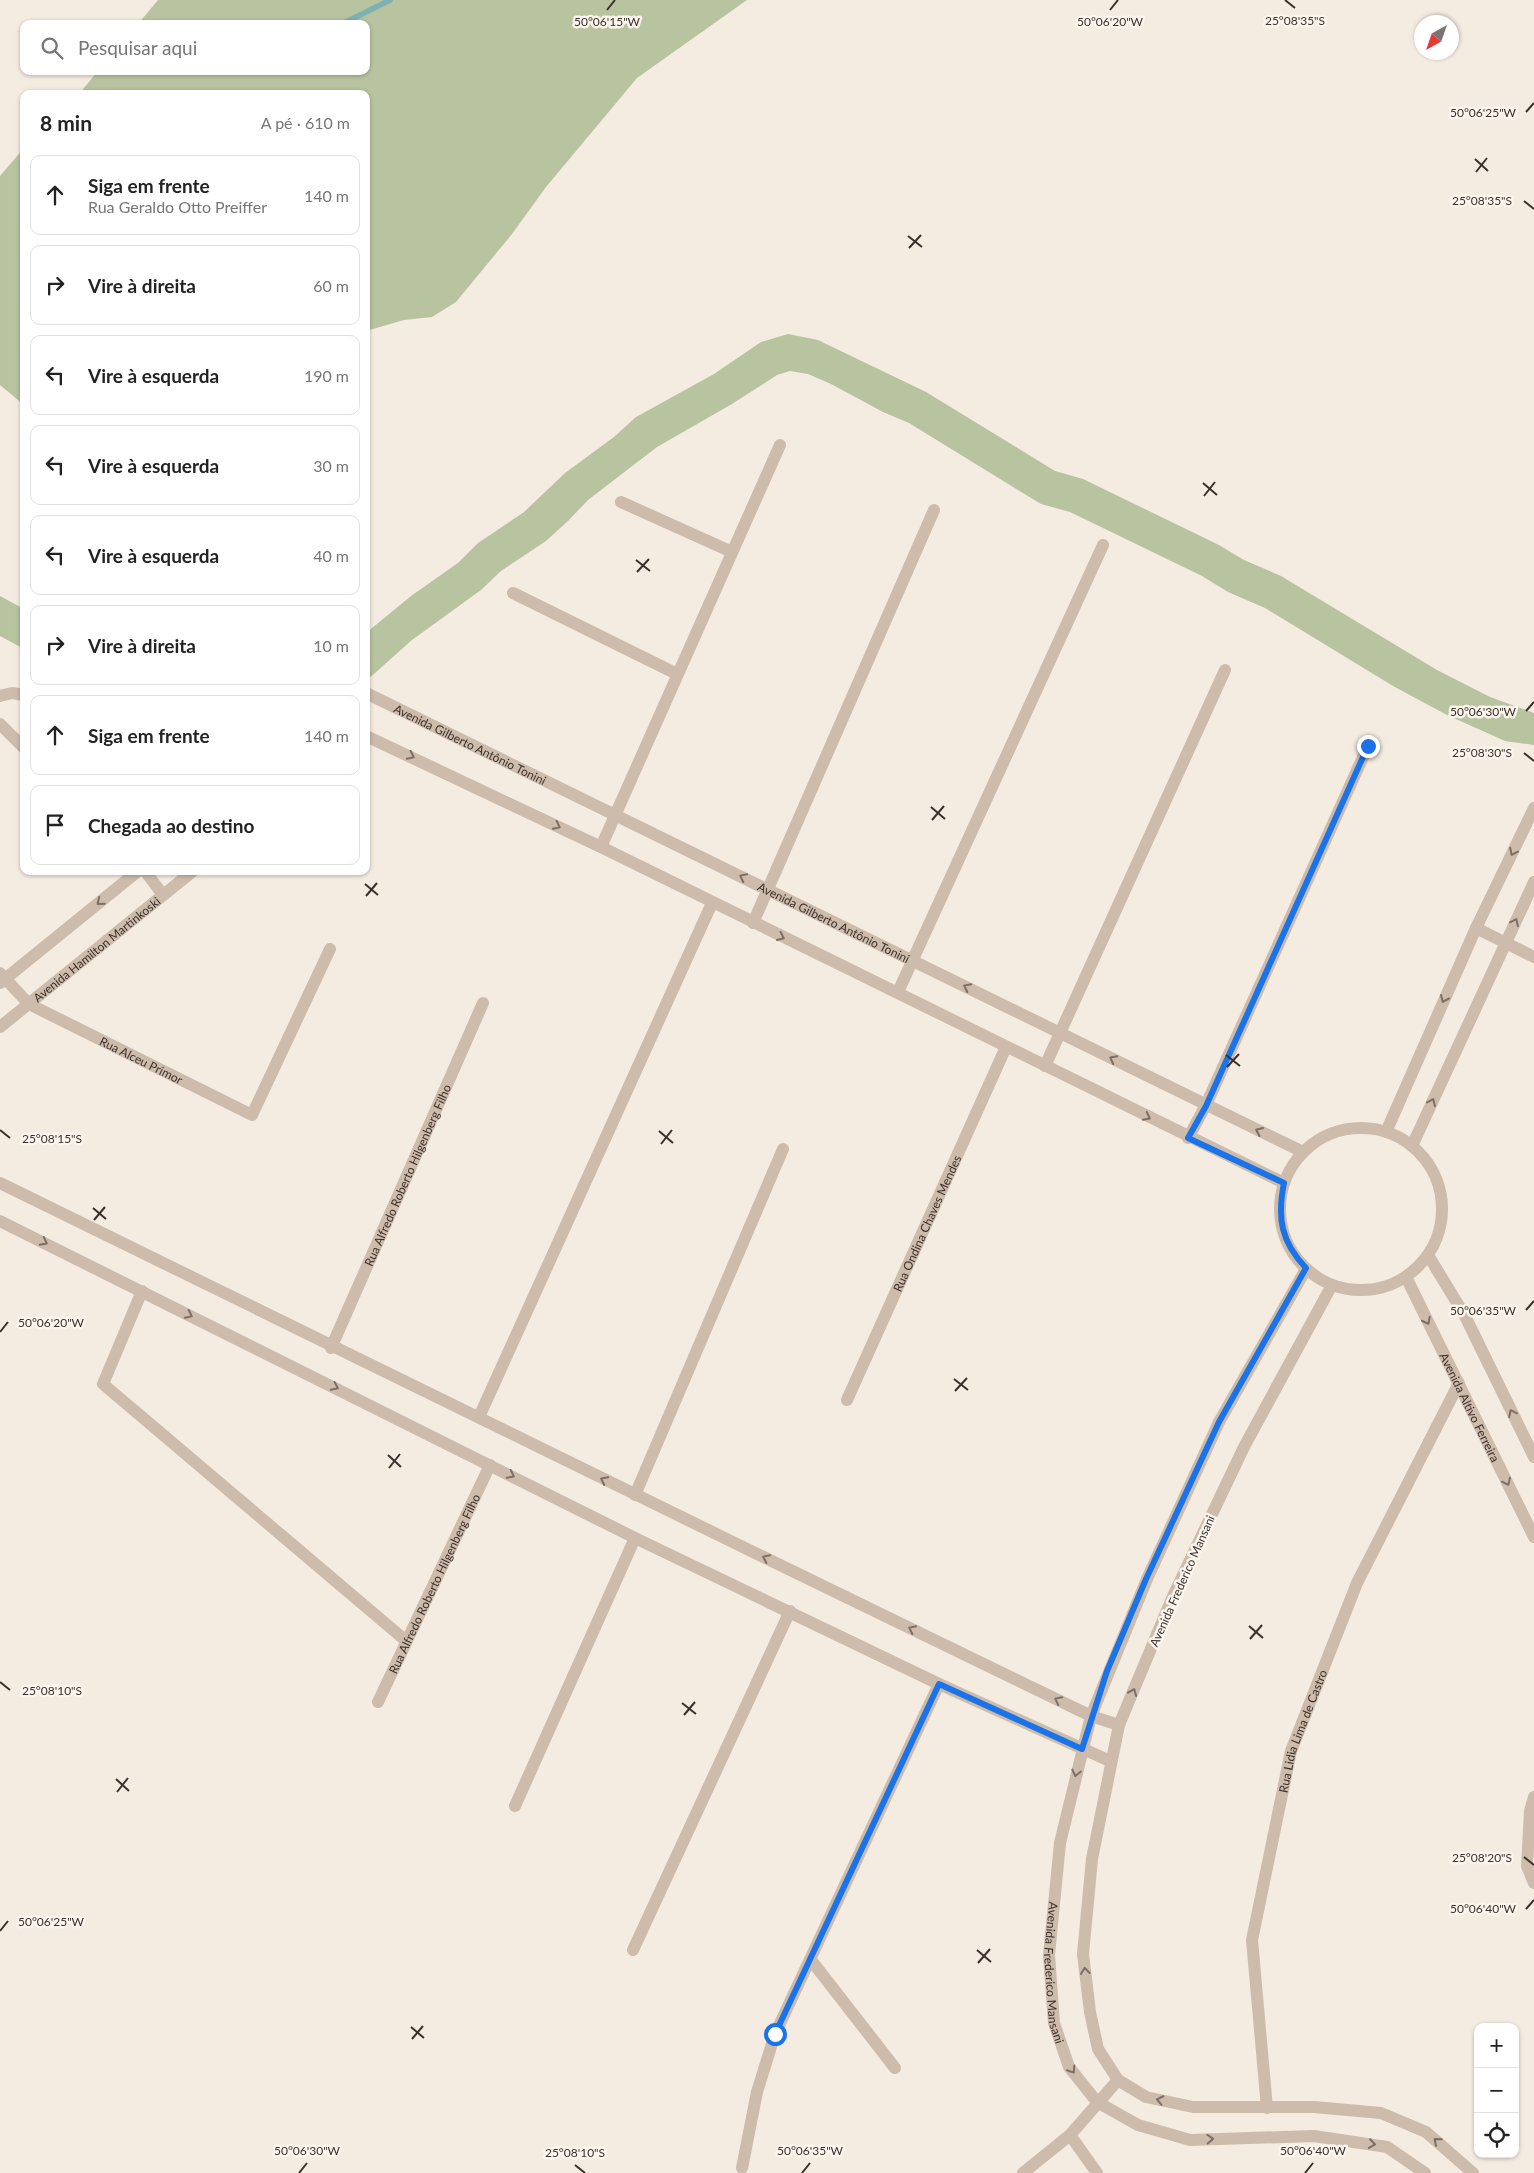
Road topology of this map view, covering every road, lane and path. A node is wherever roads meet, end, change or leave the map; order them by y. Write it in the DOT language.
graph roads {
  1 [pos="780,445"];
  2 [pos="621,502"];
  3 [pos="934,510"];
  4 [pos="1103,545"];
  5 [pos="732,552"];
  6 [pos="513,593"];
  7 [pos="1225,670"];
  8 [pos="677,674"];
  9 [pos="20,694"];
  10 [pos="370,695"];
  11 [pos="0,696"];
  12 [pos="0,724"];
  13 [pos="370,738"];
  14 [pos="20,744"];
  15 [pos="1368,746"];
  16 [pos="1534,808"];
  17 [pos="614,814"];
  18 [pos="601,847"];
  19 [pos="133,875"];
  20 [pos="148,875"];
  21 [pos="188,875"];
  22 [pos="1534,882"];
  23 [pos="766,889"];
  24 [pos="163,895"];
  25 [pos="712,903"];
  26 [pos="753,923"];
  27 [pos="1476,928"];
  28 [pos="1505,942"];
  29 [pos="330,949"];
  30 [pos="1534,957"];
  31 [pos="911,960"];
  32 [pos="2,978"];
  33 [pos="898,992"];
  34 [pos="483,1003"];
  35 [pos="30,1004"];
  36 [pos="0,1027"];
  37 [pos="1060,1033"];
  38 [pos="1006,1047"];
  39 [pos="1045,1066"];
  40 [pos="1206,1106"];
  41 [pos="1386,1132"];
  42 [pos="1188,1138"];
  43 [pos="1412,1146"];
  44 [pos="783,1149"];
  45 [pos="1303,1152"];
  46 [pos="0,1183"];
  47 [pos="1284,1183"];
  48 [pos="0,1220"];
  49 [pos="1428,1255"];
  50 [pos="1306,1268"];
  51 [pos="1406,1277"];
  52 [pos="1332,1285"];
  53 [pos="142,1292"];
  54 [pos="331,1348"];
  55 [pos="1459,1383"];
  56 [pos="846,1400"];
  57 [pos="479,1417"];
  58 [pos="1534,1457"];
  59 [pos="490,1464"];
  60 [pos="635,1495"];
  61 [pos="1534,1537"];
  62 [pos="636,1538"];
  63 [pos="790,1611"];
  64 [pos="405,1640"];
  65 [pos="939,1684"];
  66 [pos="378,1702"];
  67 [pos="1091,1716"];
  68 [pos="1119,1725"];
  69 [pos="1082,1749"];
  70 [pos="1110,1761"];
  71 [pos="1534,1797"];
  72 [pos="515,1806"];
  73 [pos="1534,1883"];
  74 [pos="633,1950"];
  75 [pos="811,1960"];
  76 [pos="895,2068"];
  77 [pos="1118,2080"];
  78 [pos="1097,2102"];
  79 [pos="1267,2108"];
  80 [pos="1070,2135"];
  81 [pos="742,2168"];
  82 [pos="1023,2173"];
  83 [pos="1097,2173"];
  84 [pos="1425,2173"];
  85 [pos="1473,2173"];
  1 -- 5 [label="street"];
  2 -- 5 [label="street"];
  3 -- 23 [label="street"];
  4 -- 31 [label="street"];
  5 -- 8 [label="street"];
  6 -- 8 [label="street"];
  7 -- 37 [label="street"];
  8 -- 17 [label="street"];
  9 -- 11 [label="street"];
  10 -- 17 [label="street, Avenida Gilberto Antônio Tonini"];
  12 -- 14 [label="street"];
  13 -- 18 [label="street, one-way"];
  15 -- 40 [label="street"];
  16 -- 27 [label="street, one-way"];
  17 -- 18 [label="street"];
  23 -- 17 [label="street, Avenida Gilberto Antônio Tonini, one-way"];
  18 -- 25 [label="street"];
  19 -- 32 [label="street, one-way"];
  20 -- 24 [label="street"];
  21 -- 24 [label="street, Avenida Hamilton Martinkoski"];
  28 -- 22 [label="street, one-way"];
  23 -- 26 [label="street"];
  23 -- 31 [label="street, Avenida Gilberto Antônio Tonini"];
  24 -- 35 [label="street, Avenida Hamilton Martinkoski"];
  25 -- 26 [label="street"];
  25 -- 57 [label="street"];
  26 -- 33 [label="street, one-way"];
  27 -- 28 [label="street"];
  27 -- 41 [label="street, one-way"];
  28 -- 30 [label="street"];
  43 -- 28 [label="street, one-way"];
  29 -- 35 [label="street, Rua Alceu Primor"];
  31 -- 33 [label="street"];
  37 -- 31 [label="street, Avenida Gilberto Antônio Tonini, one-way"];
  32 -- 35 [label="street, Rua Alceu Primor"];
  33 -- 38 [label="street"];
  34 -- 54 [label="street, Rua Alfredo Roberto Hilgenberg Filho"];
  35 -- 36 [label="street, Avenida Hamilton Martinkoski"];
  37 -- 39 [label="street"];
  40 -- 37 [label="street, Avenida Gilberto Antônio Tonini, one-way"];
  38 -- 39 [label="street"];
  38 -- 56 [label="street, Rua Ondina Chaves Mendes"];
  39 -- 42 [label="street, one-way"];
  40 -- 42 [label="street"];
  45 -- 40 [label="street, Avenida Gilberto Antônio Tonini, one-way"];
  41 -- 43 [label="street"];
  41 -- 45 [label="street"];
  42 -- 47 [label="street"];
  43 -- 49 [label="street"];
  44 -- 60 [label="street"];
  45 -- 47 [label="street"];
  46 -- 54 [label="street"];
  47 -- 50 [label="street"];
  48 -- 53 [label="street, one-way"];
  49 -- 51 [label="street"];
  58 -- 49 [label="street, one-way"];
  50 -- 52 [label="street"];
  50 -- 67 [label="street, Avenida Frederico Mansani"];
  51 -- 52 [label="street"];
  51 -- 55 [label="street, Avenida Altivo Ferreira, one-way"];
  68 -- 52 [label="street, Avenida Frederico Mansani, one-way"];
  53 -- 59 [label="street, one-way"];
  53 -- 64 [label="street"];
  54 -- 57 [label="street"];
  55 -- 61 [label="street, Avenida Altivo Ferreira, one-way"];
  55 -- 79 [label="street, Rua Lidia Lima de Castro"];
  60 -- 57 [label="street, one-way"];
  59 -- 62 [label="street, one-way"];
  59 -- 64 [label="street, Rua Alfredo Roberto Hilgenberg Filho"];
  67 -- 60 [label="street, one-way"];
  62 -- 63 [label="street"];
  62 -- 72 [label="street"];
  63 -- 65 [label="street"];
  63 -- 74 [label="street"];
  64 -- 66 [label="street, Rua Alfredo Roberto Hilgenberg Filho"];
  65 -- 69 [label="street"];
  65 -- 75 [label="street"];
  67 -- 68 [label="street"];
  67 -- 69 [label="street, Avenida Frederico Mansani"];
  68 -- 70 [label="street, Avenida Frederico Mansani"];
  69 -- 70 [label="street"];
  69 -- 78 [label="street, Avenida Frederico Mansani, one-way"];
  77 -- 70 [label="street, Avenida Frederico Mansani, one-way"];
  71 -- 73 [label="street"];
  75 -- 76 [label="street"];
  75 -- 81 [label="street"];
  77 -- 78 [label="street"];
  79 -- 77 [label="street, Avenida Frederico Mansani, one-way"];
  78 -- 80 [label="street"];
  78 -- 84 [label="street, Avenida Frederico Mansani, one-way"];
  85 -- 79 [label="street, Avenida Frederico Mansani, one-way"];
  80 -- 82 [label="street"];
  80 -- 83 [label="street"];
}
